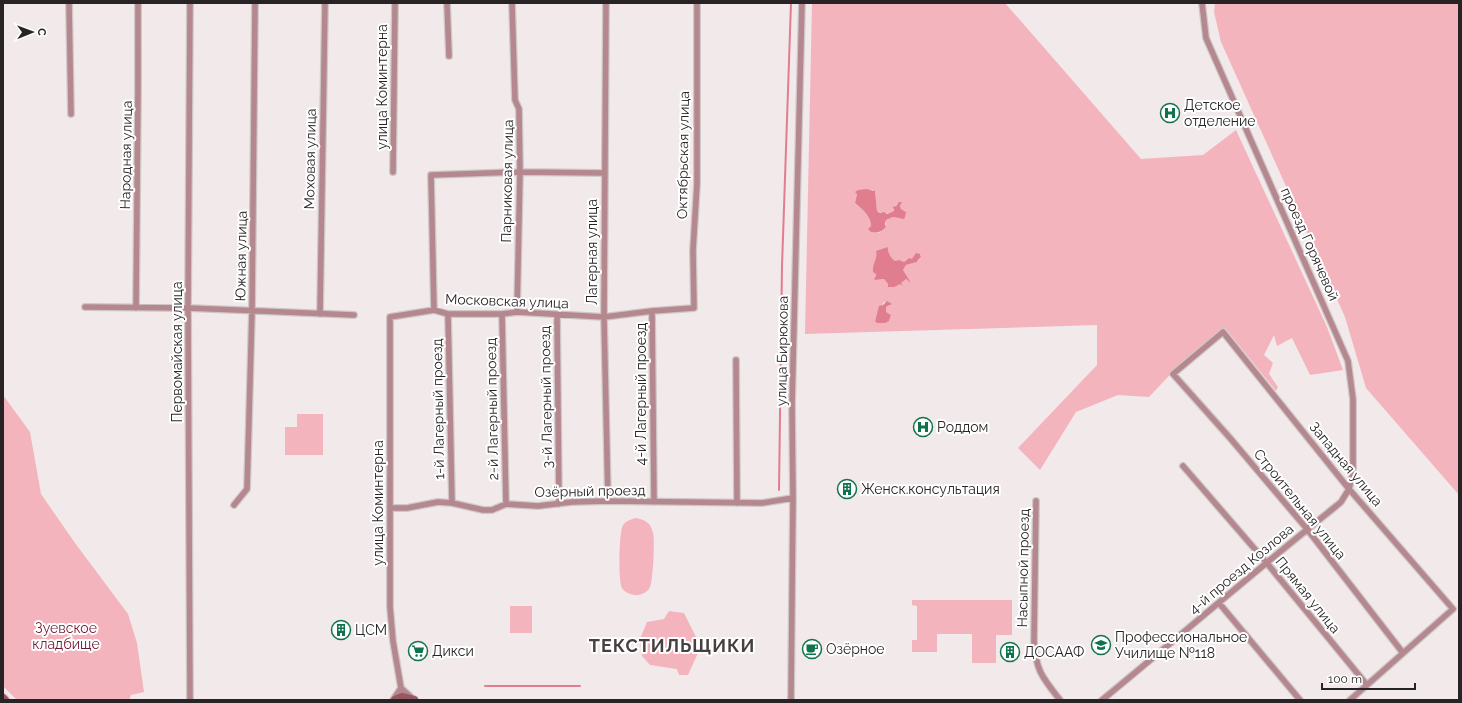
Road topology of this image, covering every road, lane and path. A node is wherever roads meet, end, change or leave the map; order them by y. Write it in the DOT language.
graph roads {
  1 [pos="70,3"];
  2 [pos="138,3"];
  3 [pos="190,3"];
  4 [pos="256,3"];
  5 [pos="324,3"];
  6 [pos="394,3"];
  7 [pos="447,3"];
  8 [pos="512,3"];
  9 [pos="606,3"];
  10 [pos="697,3"];
  11 [pos="802,3"];
  12 [pos="1202,3"];
  13 [pos="449,56"];
  14 [pos="71,114"];
  15 [pos="393,172"];
  16 [pos="520,172"];
  17 [pos="604,173"];
  18 [pos="85,307"];
  19 [pos="136,308"];
  20 [pos="188,308"];
  21 [pos="694,308"];
  22 [pos="434,310"];
  23 [pos="252,311"];
  24 [pos="652,311"];
  25 [pos="517,312"];
  26 [pos="320,314"];
  27 [pos="448,314"];
  28 [pos="502,314"];
  29 [pos="557,315"];
  30 [pos="354,316"];
  31 [pos="390,317"];
  32 [pos="604,317"];
  33 [pos="1223,332"];
  34 [pos="736,360"];
  35 [pos="1183,466"];
  36 [pos="1349,489"];
  37 [pos="794,498"];
  38 [pos="608,501"];
  39 [pos="1036,501"];
  40 [pos="654,502"];
  41 [pos="1341,502"];
  42 [pos="452,503"];
  43 [pos="737,503"];
  44 [pos="506,504"];
  45 [pos="559,504"];
  46 [pos="234,505"];
  47 [pos="390,508"];
  48 [pos="1307,529"];
  49 [pos="1266,562"];
  50 [pos="1219,603"];
  51 [pos="1403,653"];
  52 [pos="1367,685"];
  53 [pos="401,688"];
  54 [pos="3,698"];
  55 [pos="5,700"];
  56 [pos="190,700"];
  57 [pos="394,700"];
  58 [pos="414,700"];
  59 [pos="791,700"];
  60 [pos="1060,700"];
  61 [pos="1102,700"];
  62 [pos="1300,700"];
  63 [pos="1350,700"];
  1 -- 14 [label="street"];
  2 -- 19 [label="street, Народная улица"];
  3 -- 20 [label="street, Первомайская улица"];
  4 -- 23 [label="street, Южная улица"];
  5 -- 26 [label="street, Моховая улица"];
  6 -- 15 [label="street, улица Коминтерна"];
  7 -- 13 [label="street"];
  8 -- 16 [label="street, Парниковая улица"];
  9 -- 17 [label="street, Лагерная улица"];
  10 -- 21 [label="street, Октябрьская улица"];
  11 -- 37 [label="street, улица Бирюкова"];
  12 -- 36 [label="street, проезд Горячевой"];
  16 -- 17 [label="street"];
  16 -- 22 [label="street"];
  16 -- 25 [label="street, Парниковая улица"];
  17 -- 32 [label="street, Лагерная улица"];
  18 -- 19 [label="street"];
  19 -- 20 [label="street"];
  20 -- 23 [label="street"];
  20 -- 56 [label="street, Первомайская улица"];
  21 -- 24 [label="street, Московская улица"];
  22 -- 27 [label="street, Московская улица"];
  22 -- 31 [label="street, Московская улица"];
  23 -- 26 [label="street"];
  23 -- 46 [label="street, Южная улица"];
  24 -- 32 [label="street, Московская улица"];
  24 -- 40 [label="street, 4-й Лагерный проезд"];
  25 -- 28 [label="street, Московская улица"];
  25 -- 29 [label="street, Московская улица"];
  26 -- 30 [label="street"];
  27 -- 28 [label="street, Московская улица"];
  27 -- 42 [label="street, 1-й Лагерный проезд"];
  28 -- 44 [label="street, 2-й Лагерный проезд"];
  29 -- 32 [label="street, Московская улица"];
  29 -- 45 [label="street, 3-й Лагерный проезд"];
  31 -- 47 [label="street, улица Коминтерна"];
  32 -- 38 [label="street, Лагерная улица"];
  33 -- 36 [label="street, Западная улица"];
  33 -- 48 [label="street, Строительная улица"];
  34 -- 43 [label="street"];
  35 -- 49 [label="street, Прямая улица"];
  36 -- 41 [label="street, проезд Горячевой"];
  36 -- 51 [label="street, Западная улица"];
  37 -- 43 [label="street, Озёрный проезд"];
  37 -- 59 [label="street, улица Бирюкова"];
  38 -- 40 [label="street, Озёрный проезд"];
  38 -- 45 [label="street, Озёрный проезд"];
  39 -- 60 [label="street, Насыпной проезд"];
  40 -- 43 [label="street, Озёрный проезд"];
  41 -- 48 [label="street, 4-й проезд Козлова"];
  42 -- 44 [label="street, Озёрный проезд"];
  42 -- 47 [label="street, Озёрный проезд"];
  44 -- 45 [label="street, Озёрный проезд"];
  47 -- 53 [label="street, улица Коминтерна"];
  48 -- 49 [label="street, 4-й проезд Козлова"];
  48 -- 51 [label="street, Строительная улица"];
  49 -- 50 [label="street, 4-й проезд Козлова"];
  49 -- 52 [label="street, Прямая улица"];
  50 -- 61 [label="street, 4-й проезд Козлова"];
  50 -- 62 [label="street"];
  51 -- 52 [label="street"];
  52 -- 63 [label="street"];
  53 -- 57 [label="street"];
  53 -- 58 [label="street"];
  54 -- 55 [label="street"];
  57 -- 58 [label="street"];
}
